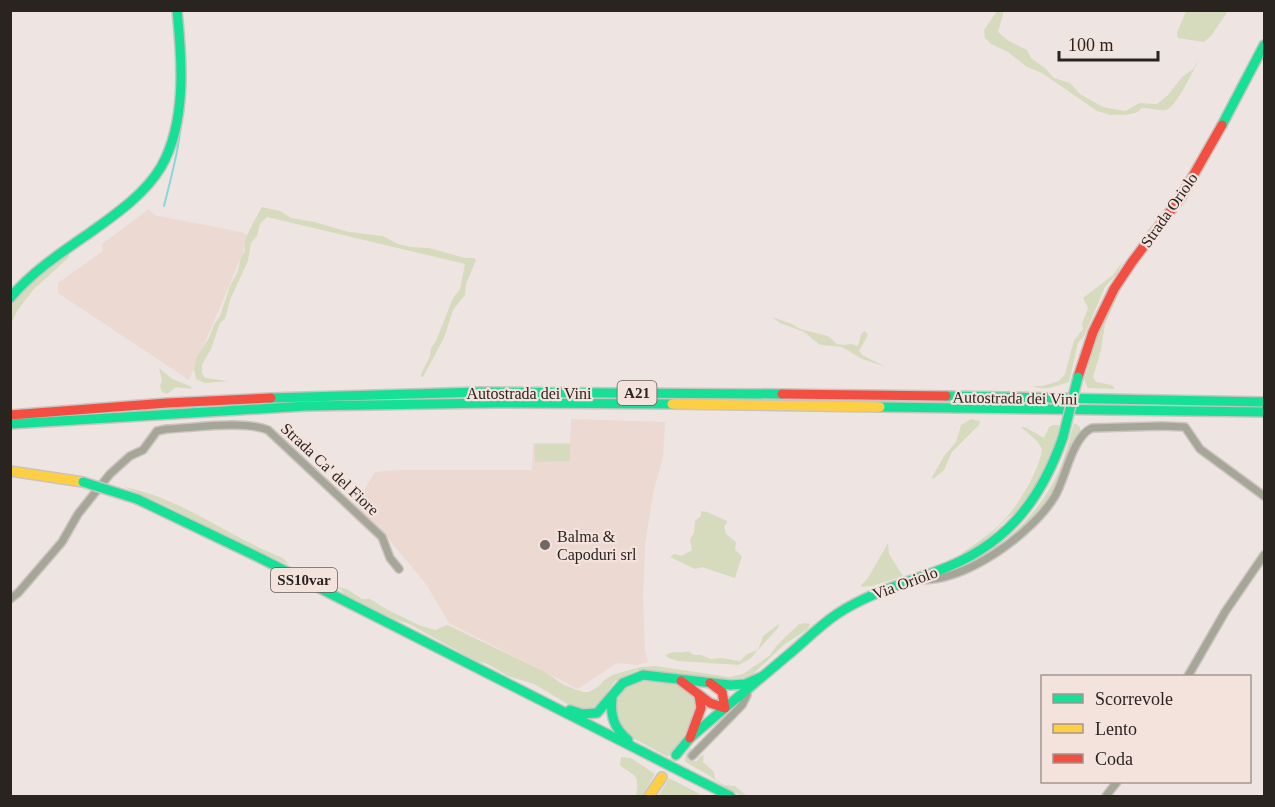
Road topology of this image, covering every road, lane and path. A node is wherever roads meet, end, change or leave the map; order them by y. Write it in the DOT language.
graph roads {
  1 [pos="177,10"];
  2 [pos="1264,45"];
  3 [pos="10,298"];
  4 [pos="1078,377"];
  5 [pos="1264,402"];
  6 [pos="1264,412"];
  7 [pos="10,415"];
  8 [pos="10,424"];
  9 [pos="10,471"];
  10 [pos="1264,496"];
  11 [pos="1264,555"];
  12 [pos="399,569"];
  13 [pos="911,579"];
  14 [pos="10,599"];
  15 [pos="1189,675"];
  16 [pos="761,677"];
  17 [pos="672,678"];
  18 [pos="708,682"];
  19 [pos="747,689"];
  20 [pos="699,695"];
  21 [pos="612,697"];
  22 [pos="725,708"];
  23 [pos="557,709"];
  24 [pos="690,738"];
  25 [pos="643,752"];
  26 [pos="676,755"];
  27 [pos="692,756"];
  28 [pos="662,777"];
  29 [pos="698,783"];
  30 [pos="1116,783"];
  31 [pos="649,796"];
  32 [pos="709,796"];
  33 [pos="730,796"];
  34 [pos="1106,796"];
  1 -- 3 [label="main road"];
  2 -- 4 [label="main road, Strada Oriolo"];
  4 -- 13 [label="main road, Via Oriolo, bridge"];
  5 -- 7 [label="main road, Autostrada dei Vini / A21"];
  6 -- 8 [label="main road, Autostrada dei Vini / A21"];
  9 -- 23 [label="main road, SS10var, bridge"];
  10 -- 13 [label="street"];
  11 -- 15 [label="street"];
  12 -- 14 [label="street, Strada Ca' del Fiore"];
  13 -- 16 [label="main road, Via Oriolo"];
  16 -- 18 [label="main road"];
  16 -- 19 [label="main road, Via Oriolo"];
  17 -- 18 [label="main road"];
  17 -- 20 [label="main road"];
  17 -- 21 [label="main road"];
  18 -- 22 [label="main road"];
  19 -- 22 [label="main road, Via Oriolo"];
  19 -- 27 [label="street"];
  20 -- 22 [label="main road"];
  20 -- 24 [label="main road"];
  21 -- 23 [label="main road"];
  21 -- 25 [label="main road"];
  22 -- 24 [label="main road, Via Oriolo"];
  23 -- 25 [label="main road, SS10var"];
  24 -- 26 [label="main road, Via Oriolo"];
  25 -- 29 [label="main road, SS10var, bridge"];
  28 -- 31 [label="main road"];
  29 -- 32 [label="main road"];
  29 -- 33 [label="main road, SS10var"];
  30 -- 34 [label="street"];
}
